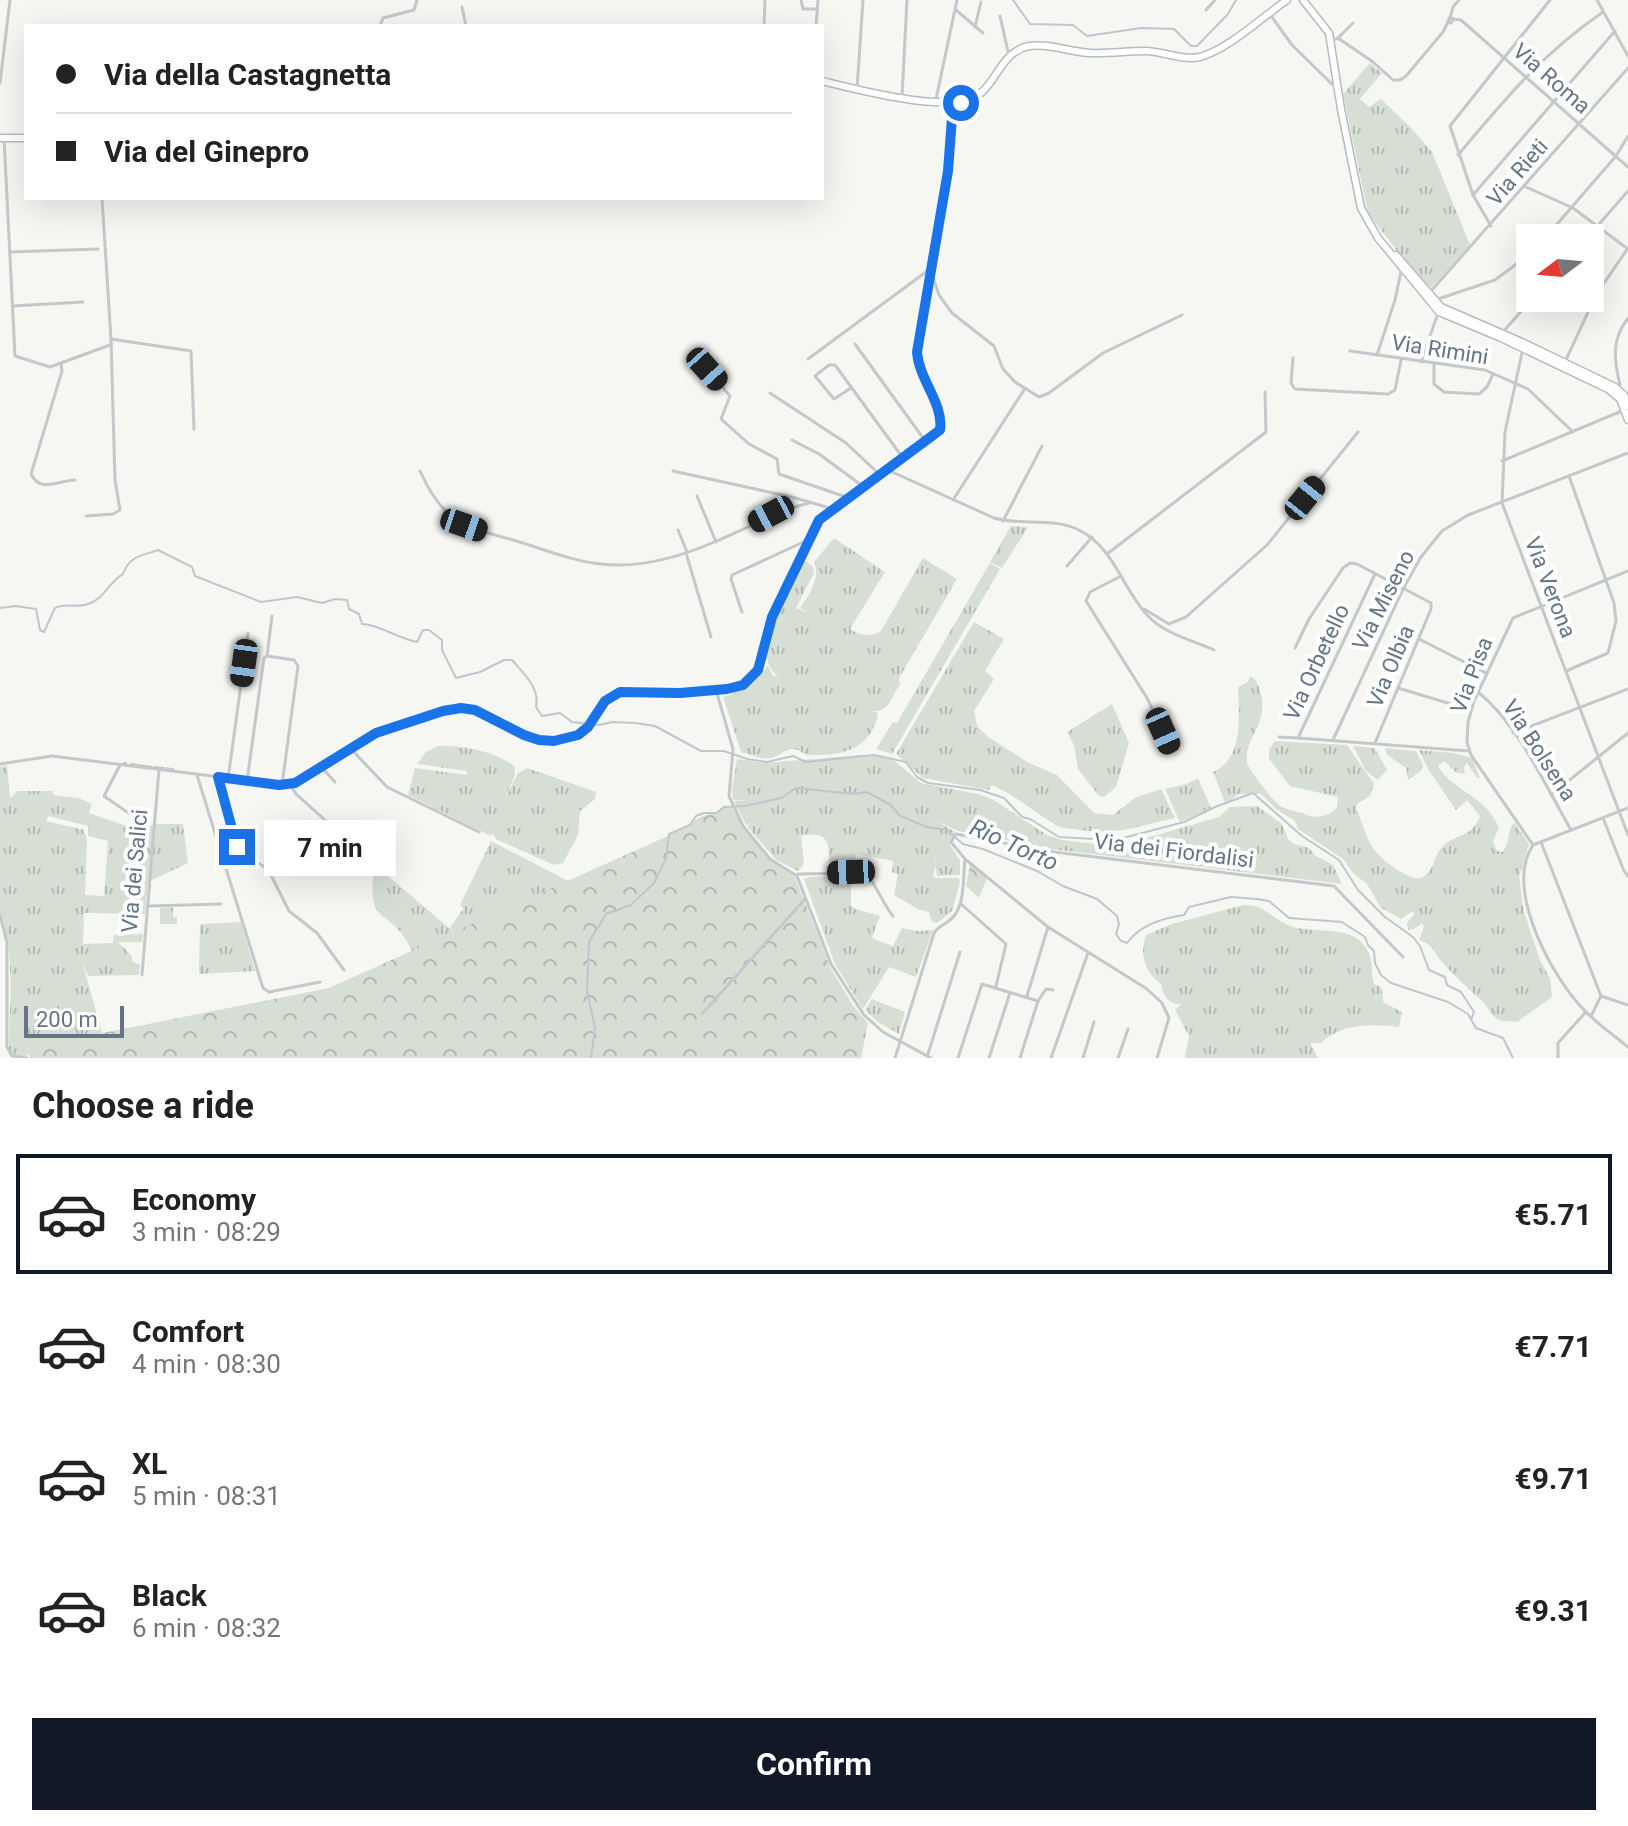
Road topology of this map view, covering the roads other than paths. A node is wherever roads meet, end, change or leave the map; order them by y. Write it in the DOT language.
graph roads {
  1 [pos="10,0"];
  2 [pos="417,0"];
  3 [pos="765,0"];
  4 [pos="801,0"];
  5 [pos="818,0"];
  6 [pos="863,0"];
  7 [pos="907,0"];
  8 [pos="957,0"];
  9 [pos="1215,0"];
  10 [pos="1290,0"];
  11 [pos="1305,0"];
  12 [pos="1459,0"];
  13 [pos="1550,0"];
  14 [pos="1597,0"];
  15 [pos="981,2"];
  16 [pos="462,7"];
  17 [pos="817,9"];
  18 [pos="956,10"];
  19 [pos="1206,10"];
  20 [pos="1272,11"];
  21 [pos="1603,12"];
  22 [pos="1000,16"];
  23 [pos="1450,19"];
  24 [pos="1353,23"];
  25 [pos="381,24"];
  26 [pos="466,24"];
  27 [pos="764,24"];
  28 [pos="816,24"];
  29 [pos="975,27"];
  30 [pos="1615,31"];
  31 [pos="983,33"];
  32 [pos="1336,39"];
  33 [pos="1009,56"];
  34 [pos="1628,56"];
  35 [pos="1503,57"];
  36 [pos="1628,68"];
  37 [pos="1524,76"];
  38 [pos="824,81"];
  39 [pos="0,83"];
  40 [pos="857,89"];
  41 [pos="1339,90"];
  42 [pos="902,97"];
  43 [pos="1554,102"];
  44 [pos="935,103"];
  45 [pos="953,104"];
  46 [pos="1579,123"];
  47 [pos="1628,136"];
  48 [pos="2,138"];
  49 [pos="24,138"];
  50 [pos="1458,155"];
  51 [pos="1616,156"];
  52 [pos="1628,167"];
  53 [pos="1525,187"];
  54 [pos="1628,191"];
  55 [pos="1473,195"];
  56 [pos="102,200"];
  57 [pos="1573,208"];
  58 [pos="1558,224"];
  59 [pos="1597,224"];
  60 [pos="1599,224"];
  61 [pos="1491,226"];
  62 [pos="1604,230"];
  63 [pos="98,249"];
  64 [pos="1628,249"];
  65 [pos="10,252"];
  66 [pos="1402,265"];
  67 [pos="1516,265"];
  68 [pos="930,269"];
  69 [pos="1428,293"];
  70 [pos="1434,301"];
  71 [pos="83,302"];
  72 [pos="12,306"];
  73 [pos="1439,312"];
  74 [pos="1521,312"];
  75 [pos="1182,315"];
  76 [pos="1628,318"];
  77 [pos="1500,335"];
  78 [pos="111,339"];
  79 [pos="855,344"];
  80 [pos="111,345"];
  81 [pos="1524,346"];
  82 [pos="1350,351"];
  83 [pos="1377,355"];
  84 [pos="1293,358"];
  85 [pos="808,359"];
  86 [pos="1401,360"];
  87 [pos="1421,362"];
  88 [pos="61,364"];
  89 [pos="1434,364"];
  90 [pos="1563,364"];
  91 [pos="707,369"];
  92 [pos="1493,374"];
  93 [pos="1515,383"];
  94 [pos="1628,383"];
  95 [pos="1614,387"];
  96 [pos="851,388"];
  97 [pos="1024,390"];
  98 [pos="1265,392"];
  99 [pos="770,393"];
  100 [pos="1627,413"];
  101 [pos="194,429"];
  102 [pos="1358,432"];
  103 [pos="1573,432"];
  104 [pos="792,440"];
  105 [pos="926,442"];
  106 [pos="1042,446"];
  107 [pos="1628,453"];
  108 [pos="903,458"];
  109 [pos="1502,461"];
  110 [pos="888,470"];
  111 [pos="420,471"];
  112 [pos="673,471"];
  113 [pos="880,475"];
  114 [pos="1569,476"];
  115 [pos="75,480"];
  116 [pos="864,487"];
  117 [pos="697,496"];
  118 [pos="849,498"];
  119 [pos="953,500"];
  120 [pos="809,503"];
  121 [pos="1502,503"];
  122 [pos="833,509"];
  123 [pos="86,516"];
  124 [pos="1003,521"];
  125 [pos="678,530"];
  126 [pos="1092,537"];
  127 [pos="810,539"];
  128 [pos="716,542"];
  129 [pos="686,552"];
  130 [pos="1107,554"];
  131 [pos="1067,566"];
  132 [pos="1628,571"];
  133 [pos="1375,574"];
  134 [pos="1121,576"];
  135 [pos="1606,580"];
  136 [pos="1403,589"];
  137 [pos="1540,605"];
  138 [pos="1141,607"];
  139 [pos="742,612"];
  140 [pos="272,616"];
  141 [pos="248,633"];
  142 [pos="711,637"];
  143 [pos="1419,639"];
  144 [pos="1295,648"];
  145 [pos="1214,650"];
  146 [pos="267,656"];
  147 [pos="1566,671"];
  148 [pos="1486,673"];
  149 [pos="1397,688"];
  150 [pos="1628,689"];
  151 [pos="716,690"];
  152 [pos="1478,692"];
  153 [pos="1580,708"];
  154 [pos="1471,710"];
  155 [pos="1513,733"];
  156 [pos="1628,733"];
  157 [pos="1279,737"];
  158 [pos="1298,738"];
  159 [pos="1333,740"];
  160 [pos="1375,743"];
  161 [pos="1171,748"];
  162 [pos="351,749"];
  163 [pos="1469,751"];
  164 [pos="1598,756"];
  165 [pos="0,764"];
  166 [pos="120,765"];
  167 [pos="322,768"];
  168 [pos="159,769"];
  169 [pos="197,775"];
  170 [pos="218,777"];
  171 [pos="228,779"];
  172 [pos="247,781"];
  173 [pos="335,782"];
  174 [pos="290,784"];
  175 [pos="282,785"];
  176 [pos="1551,795"];
  177 [pos="1628,808"];
  178 [pos="1619,811"];
  179 [pos="130,814"];
  180 [pos="1603,818"];
  181 [pos="1571,830"];
  182 [pos="479,832"];
  183 [pos="1628,835"];
  184 [pos="1540,842"];
  185 [pos="1533,845"];
  186 [pos="364,855"];
  187 [pos="965,859"];
  188 [pos="796,875"];
  189 [pos="1628,876"];
  190 [pos="805,899"];
  191 [pos="960,903"];
  192 [pos="221,904"];
  193 [pos="148,906"];
  194 [pos="0,915"];
  195 [pos="893,916"];
  196 [pos="1048,927"];
  197 [pos="960,952"];
  198 [pos="1088,953"];
  199 [pos="1403,957"];
  200 [pos="344,970"];
  201 [pos="142,975"];
  202 [pos="320,982"];
  203 [pos="996,986"];
  204 [pos="1053,990"];
  205 [pos="1010,991"];
  206 [pos="1601,996"];
  207 [pos="1027,997"];
  208 [pos="1038,1001"];
  209 [pos="1628,1005"];
  210 [pos="1586,1012"];
  211 [pos="702,1014"];
  212 [pos="1591,1016"];
  213 [pos="1094,1022"];
  214 [pos="1128,1029"];
  215 [pos="901,1041"];
  216 [pos="1628,1047"];
  217 [pos="928,1057"];
  218 [pos="27,1058"];
  219 [pos="895,1058"];
  220 [pos="958,1058"];
  221 [pos="989,1058"];
  222 [pos="1020,1058"];
  223 [pos="1051,1058"];
  224 [pos="1083,1058"];
  225 [pos="1118,1058"];
  226 [pos="1157,1058"];
  227 [pos="1558,1058"];
  1 -- 39 [label="street"];
  2 -- 25 [label="street"];
  3 -- 27 [label="street"];
  4 -- 17 [label="street"];
  5 -- 17 [label="street"];
  6 -- 40 [label="street"];
  7 -- 42 [label="street"];
  8 -- 18 [label="street"];
  9 -- 19 [label="street"];
  10 -- 20 [label="street"];
  11 -- 32 [label="street"];
  11 -- 41 [label="street"];
  12 -- 23 [label="street"];
  13 -- 35 [label="street"];
  14 -- 21 [label="street"];
  15 -- 29 [label="street"];
  16 -- 26 [label="street"];
  17 -- 28 [label="street"];
  18 -- 29 [label="street"];
  18 -- 44 [label="street"];
  20 -- 33 [label="street"];
  20 -- 41 [label="street"];
  21 -- 30 [label="street"];
  21 -- 37 [label="street"];
  22 -- 33 [label="street"];
  23 -- 32 [label="street"];
  23 -- 35 [label="street, Via Roma"];
  24 -- 32 [label="street"];
  29 -- 31 [label="street"];
  30 -- 34 [label="street"];
  30 -- 43 [label="street"];
  32 -- 41 [label="street"];
  33 -- 45 [label="street"];
  35 -- 37 [label="street, Via Roma"];
  35 -- 50 [label="street"];
  36 -- 46 [label="street, Via Rieti"];
  37 -- 43 [label="street, Via Roma"];
  37 -- 50 [label="street"];
  38 -- 40 [label="street"];
  40 -- 42 [label="street"];
  41 -- 66 [label="street"];
  42 -- 44 [label="street"];
  43 -- 46 [label="street, Via Roma"];
  43 -- 55 [label="street"];
  44 -- 45 [label="street"];
  45 -- 68 [label="street"];
  46 -- 51 [label="street, Via Roma"];
  46 -- 53 [label="street, Via Rieti"];
  47 -- 51 [label="street"];
  48 -- 49 [label="street"];
  48 -- 65 [label="street"];
  50 -- 55 [label="street"];
  51 -- 52 [label="street, Via Roma"];
  51 -- 57 [label="street"];
  53 -- 57 [label="street"];
  53 -- 61 [label="street, Via Rieti"];
  54 -- 60 [label="street"];
  55 -- 61 [label="street"];
  56 -- 78 [label="street"];
  57 -- 58 [label="street"];
  57 -- 59 [label="street"];
  61 -- 69 [label="street, Via Rieti"];
  62 -- 64 [label="street"];
  63 -- 65 [label="street"];
  64 -- 90 [label="street"];
  65 -- 72 [label="street"];
  66 -- 69 [label="street"];
  66 -- 73 [label="street"];
  66 -- 83 [label="street, Via Rimini"];
  67 -- 70 [label="street"];
  68 -- 85 [label="street"];
  68 -- 97 [label="street"];
  68 -- 105 [label="street"];
  69 -- 70 [label="street"];
  70 -- 77 [label="street"];
  71 -- 72 [label="street"];
  72 -- 88 [label="street"];
  73 -- 77 [label="street"];
  73 -- 87 [label="street"];
  74 -- 77 [label="street"];
  75 -- 97 [label="street"];
  76 -- 95 [label="street"];
  77 -- 81 [label="street"];
  78 -- 80 [label="street"];
  78 -- 101 [label="street"];
  79 -- 105 [label="street"];
  80 -- 88 [label="street"];
  80 -- 123 [label="street"];
  81 -- 90 [label="street"];
  81 -- 93 [label="street, Via Verona"];
  82 -- 83 [label="street, Via Rimini"];
  83 -- 86 [label="street, Via Rimini"];
  84 -- 86 [label="street"];
  86 -- 87 [label="street, Via Rimini"];
  87 -- 89 [label="street, Via Rimini"];
  88 -- 115 [label="street"];
  89 -- 92 [label="street, Via Rimini"];
  89 -- 92 [label="street"];
  90 -- 95 [label="street"];
  91 -- 118 [label="street"];
  92 -- 93 [label="street, Via Rimini"];
  93 -- 103 [label="street, Via Rimini"];
  93 -- 109 [label="street, Via Verona"];
  94 -- 95 [label="street"];
  95 -- 100 [label="street"];
  96 -- 96 [label="street"];
  96 -- 108 [label="street"];
  97 -- 119 [label="street"];
  98 -- 130 [label="street"];
  99 -- 113 [label="street"];
  100 -- 103 [label="street"];
  102 -- 138 [label="street"];
  103 -- 109 [label="street"];
  104 -- 116 [label="street"];
  105 -- 108 [label="street"];
  106 -- 124 [label="street"];
  107 -- 114 [label="street, Via Miseno"];
  108 -- 110 [label="street"];
  109 -- 121 [label="street, Via Verona"];
  110 -- 113 [label="street"];
  110 -- 119 [label="street"];
  111 -- 129 [label="street"];
  112 -- 120 [label="street"];
  113 -- 116 [label="street"];
  114 -- 121 [label="street, Via Miseno"];
  114 -- 135 [label="street"];
  116 -- 118 [label="street"];
  117 -- 128 [label="street"];
  118 -- 122 [label="street"];
  119 -- 124 [label="street"];
  120 -- 122 [label="street"];
  120 -- 128 [label="street"];
  121 -- 136 [label="street, Via Miseno"];
  121 -- 137 [label="street, Via Verona"];
  122 -- 127 [label="street"];
  124 -- 126 [label="street"];
  125 -- 129 [label="street"];
  126 -- 130 [label="street"];
  126 -- 131 [label="street"];
  127 -- 139 [label="street"];
  127 -- 151 [label="street"];
  128 -- 129 [label="street"];
  129 -- 142 [label="street"];
  130 -- 134 [label="street"];
  132 -- 135 [label="street, Via Pisa"];
  133 -- 136 [label="street, Via Olbia"];
  133 -- 144 [label="street, Via Olbia"];
  133 -- 158 [label="street, Via Orbetello"];
  134 -- 138 [label="street"];
  134 -- 161 [label="street"];
  135 -- 137 [label="street, Via Pisa"];
  135 -- 147 [label="street"];
  136 -- 143 [label="street, Via Olbia"];
  136 -- 159 [label="street, Via Miseno"];
  137 -- 147 [label="street, Via Verona"];
  137 -- 148 [label="street, Via Pisa"];
  138 -- 145 [label="street"];
  140 -- 146 [label="street"];
  141 -- 171 [label="street"];
  143 -- 148 [label="street"];
  143 -- 149 [label="street, Via Olbia"];
  146 -- 172 [label="street"];
  146 -- 175 [label="street"];
  147 -- 153 [label="street, Via Verona"];
  148 -- 152 [label="street, Via Pisa"];
  149 -- 154 [label="street"];
  149 -- 160 [label="street, Via Olbia"];
  150 -- 153 [label="street"];
  151 -- 162 [label="street"];
  151 -- 188 [label="street"];
  152 -- 154 [label="street, Via Pisa"];
  152 -- 155 [label="street, Via Bolsena"];
  153 -- 155 [label="street"];
  153 -- 164 [label="street, Via Verona"];
  154 -- 163 [label="street, Via Pisa"];
  155 -- 176 [label="street, Via Bolsena"];
  156 -- 164 [label="street"];
  157 -- 158 [label="street"];
  158 -- 159 [label="street, Via Orbetello"];
  159 -- 160 [label="street, Via Orbetello"];
  160 -- 163 [label="street, Via Orbetello"];
  162 -- 167 [label="street"];
  162 -- 182 [label="street"];
  163 -- 185 [label="street"];
  164 -- 176 [label="street"];
  164 -- 178 [label="street, Via Verona"];
  165 -- 166 [label="street"];
  166 -- 168 [label="street"];
  166 -- 179 [label="street"];
  167 -- 173 [label="street"];
  167 -- 174 [label="street"];
  168 -- 169 [label="street"];
  168 -- 193 [label="street, Via dei Salici"];
  169 -- 170 [label="street"];
  169 -- 202 [label="street"];
  170 -- 171 [label="street"];
  170 -- 200 [label="street"];
  171 -- 172 [label="street"];
  172 -- 175 [label="street"];
  174 -- 175 [label="street"];
  174 -- 186 [label="street"];
  176 -- 181 [label="street, Via Bolsena"];
  177 -- 178 [label="street"];
  178 -- 180 [label="street"];
  178 -- 183 [label="street, Via Verona"];
  180 -- 181 [label="street"];
  180 -- 189 [label="street"];
  181 -- 184 [label="street"];
  184 -- 185 [label="street"];
  184 -- 206 [label="street"];
  185 -- 210 [label="street"];
  187 -- 191 [label="street"];
  187 -- 196 [label="street, Via dei Fiordalisi"];
  187 -- 199 [label="street, Via dei Fiordalisi"];
  188 -- 190 [label="street"];
  188 -- 195 [label="street"];
  190 -- 211 [label="street"];
  190 -- 215 [label="street"];
  191 -- 203 [label="street"];
  191 -- 215 [label="street"];
  192 -- 193 [label="street"];
  193 -- 201 [label="street, Via dei Salici"];
  194 -- 218 [label="street"];
  196 -- 198 [label="street, Via dei Fiordalisi"];
  196 -- 207 [label="street"];
  197 -- 217 [label="street"];
  198 -- 223 [label="street"];
  198 -- 226 [label="street, Via dei Fiordalisi"];
  203 -- 205 [label="street"];
  203 -- 220 [label="street"];
  204 -- 208 [label="street"];
  205 -- 207 [label="street"];
  205 -- 221 [label="street"];
  206 -- 209 [label="street"];
  206 -- 212 [label="street"];
  207 -- 208 [label="street"];
  208 -- 222 [label="street"];
  210 -- 212 [label="street"];
  210 -- 227 [label="street"];
  212 -- 216 [label="street"];
  213 -- 224 [label="street"];
  214 -- 225 [label="street"];
  215 -- 217 [label="street"];
  215 -- 219 [label="street"];
}
